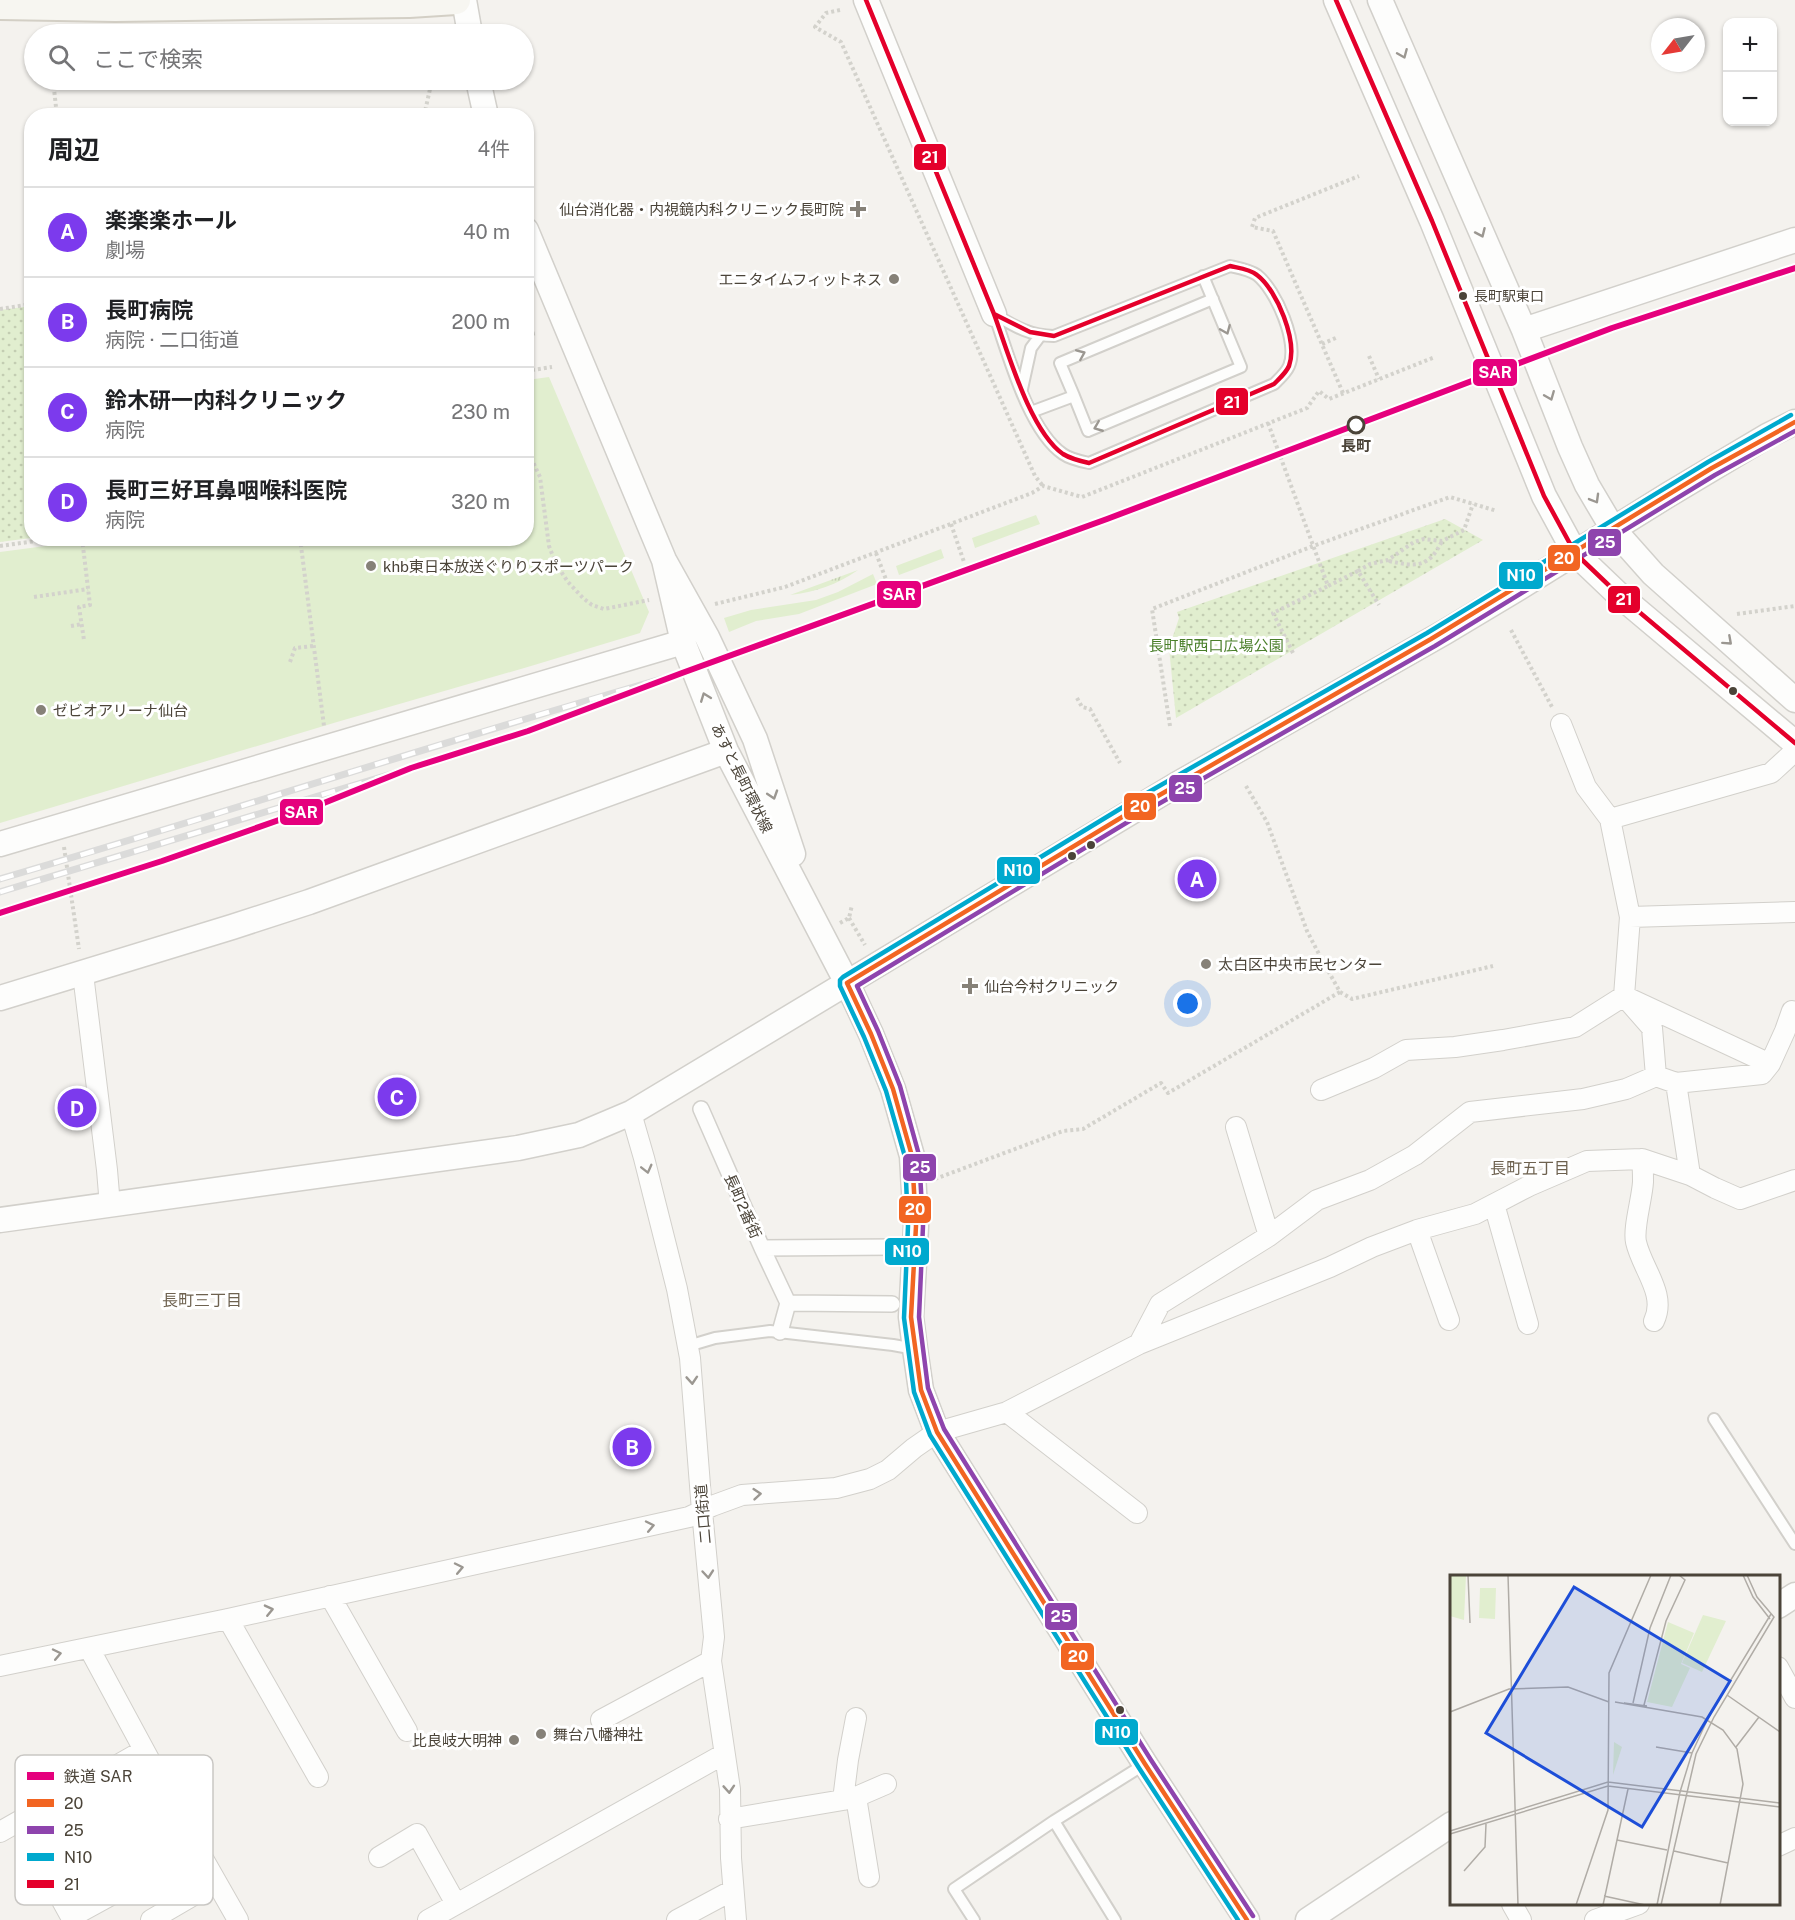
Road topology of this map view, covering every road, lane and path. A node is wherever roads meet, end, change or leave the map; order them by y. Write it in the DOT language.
graph roads {
  1 [pos="456,0"];
  2 [pos="464,0"];
  3 [pos="866,0"];
  4 [pos="1336,0"];
  5 [pos="1380,0"];
  6 [pos="0,5"];
  7 [pos="840,10"];
  8 [pos="468,24"];
  9 [pos="54,90"];
  10 [pos="430,90"];
  11 [pos="480,90"];
  12 [pos="56,108"];
  13 [pos="426,108"];
  14 [pos="484,108"];
  15 [pos="1359,176"];
  16 [pos="1795,240"];
  17 [pos="534,249"];
  18 [pos="1203,276"];
  19 [pos="1213,299"];
  20 [pos="24,305"];
  21 [pos="0,309"];
  22 [pos="994,314"];
  23 [pos="1524,330"];
  24 [pos="537,333"];
  25 [pos="534,334"];
  26 [pos="1040,336"];
  27 [pos="1338,337"];
  28 [pos="1322,344"];
  29 [pos="1369,356"];
  30 [pos="1435,357"];
  31 [pos="552,367"];
  32 [pos="534,370"];
  33 [pos="1379,379"];
  34 [pos="1022,390"];
  35 [pos="1343,393"];
  36 [pos="1074,396"];
  37 [pos="1031,412"];
  38 [pos="1795,422"];
  39 [pos="1268,423"];
  40 [pos="534,464"];
  41 [pos="1043,486"];
  42 [pos="1473,504"];
  43 [pos="1497,511"];
  44 [pos="951,524"];
  45 [pos="1612,529"];
  46 [pos="1442,541"];
  47 [pos="24,543"];
  48 [pos="0,546"];
  49 [pos="83,546"];
  50 [pos="301,546"];
  51 [pos="1313,546"];
  52 [pos="876,553"];
  53 [pos="1575,553"];
  54 [pos="664,560"];
  55 [pos="1388,560"];
  56 [pos="964,562"];
  57 [pos="1358,571"];
  58 [pos="1329,586"];
  59 [pos="88,589"];
  60 [pos="890,590"];
  61 [pos="34,597"];
  62 [pos="649,600"];
  63 [pos="714,604"];
  64 [pos="1379,605"];
  65 [pos="1795,606"];
  66 [pos="1737,614"];
  67 [pos="82,624"];
  68 [pos="71,626"];
  69 [pos="1511,630"];
  70 [pos="707,637"];
  71 [pos="84,640"];
  72 [pos="683,642"];
  73 [pos="314,646"];
  74 [pos="1293,653"];
  75 [pos="290,662"];
  76 [pos="1077,698"];
  77 [pos="1795,700"];
  78 [pos="1561,724"];
  79 [pos="335,726"];
  80 [pos="1170,726"];
  81 [pos="1795,743"];
  82 [pos="726,751"];
  83 [pos="1795,751"];
  84 [pos="1120,763"];
  85 [pos="1245,786"];
  86 [pos="1610,819"];
  87 [pos="0,844"];
  88 [pos="53,849"];
  89 [pos="1795,912"];
  90 [pos="1630,917"];
  91 [pos="815,922"];
  92 [pos="1320,956"];
  93 [pos="1326,966"];
  94 [pos="1493,966"];
  95 [pos="83,974"];
  96 [pos="847,983"];
  97 [pos="1341,992"];
  98 [pos="1624,996"];
  99 [pos="0,999"];
  100 [pos="1795,1012"];
  101 [pos="1770,1064"];
  102 [pos="1656,1076"];
  103 [pos="1676,1083"];
  104 [pos="1321,1090"];
  105 [pos="701,1110"];
  106 [pos="631,1113"];
  107 [pos="1236,1128"];
  108 [pos="1642,1159"];
  109 [pos="932,1171"];
  110 [pos="1690,1175"];
  111 [pos="1795,1180"];
  112 [pos="1494,1204"];
  113 [pos="110,1206"];
  114 [pos="0,1220"];
  115 [pos="1417,1230"];
  116 [pos="1269,1236"];
  117 [pos="894,1247"];
  118 [pos="762,1248"];
  119 [pos="788,1303"];
  120 [pos="892,1304"];
  121 [pos="1449,1320"];
  122 [pos="1654,1321"];
  123 [pos="1528,1324"];
  124 [pos="780,1332"];
  125 [pos="1139,1344"];
  126 [pos="688,1346"];
  127 [pos="915,1349"];
  128 [pos="1007,1412"];
  129 [pos="1714,1419"];
  130 [pos="937,1432"];
  131 [pos="702,1511"];
  132 [pos="1137,1513"];
  133 [pos="1795,1545"];
  134 [pos="1795,1595"];
  135 [pos="330,1596"];
  136 [pos="1780,1605"];
  137 [pos="228,1619"];
  138 [pos="89,1648"];
  139 [pos="711,1661"];
  140 [pos="0,1666"];
  141 [pos="1780,1669"];
  142 [pos="1795,1698"];
  143 [pos="856,1718"];
  144 [pos="601,1720"];
  145 [pos="407,1731"];
  146 [pos="144,1750"];
  147 [pos="724,1754"];
  148 [pos="135,1755"];
  149 [pos="147,1755"];
  150 [pos="1145,1764"];
  151 [pos="318,1777"];
  152 [pos="886,1784"];
  153 [pos="849,1798"];
  154 [pos="729,1819"];
  155 [pos="1054,1821"];
  156 [pos="15,1823"];
  157 [pos="1450,1825"];
  158 [pos="0,1832"];
  159 [pos="1795,1838"];
  160 [pos="1780,1846"];
  161 [pos="379,1857"];
  162 [pos="213,1877"];
  163 [pos="869,1877"];
  164 [pos="216,1882"];
  165 [pos="213,1884"];
  166 [pos="733,1890"];
  167 [pos="456,1904"];
  168 [pos="64,1905"];
  169 [pos="93,1905"];
  170 [pos="177,1905"];
  171 [pos="1513,1905"];
  172 [pos="1636,1905"];
  173 [pos="151,1920"];
  174 [pos="238,1920"];
  175 [pos="428,1920"];
  176 [pos="677,1920"];
  177 [pos="736,1920"];
  178 [pos="974,1920"];
  179 [pos="1115,1920"];
  180 [pos="1247,1920"];
  181 [pos="1308,1920"];
  182 [pos="1521,1920"];
  183 [pos="1595,1920"];
  1 -- 6 [label="main road"];
  2 -- 8 [label="street"];
  3 -- 22 [label="street"];
  4 -- 53 [label="street"];
  5 -- 23 [label="street, one-way"];
  7 -- 41 [label="path"];
  9 -- 12 [label="path"];
  10 -- 13 [label="path"];
  11 -- 14 [label="street"];
  15 -- 28 [label="path"];
  16 -- 23 [label="street"];
  17 -- 54 [label="street, あすと長町環状線"];
  18 -- 19 [label="lane"];
  18 -- 26 [label="lane"];
  18 -- 37 [label="lane"];
  36 -- 19 [label="lane, one-way"];
  19 -- 36 [label="lane, one-way"];
  20 -- 21 [label="path"];
  22 -- 26 [label="lane"];
  22 -- 34 [label="lane"];
  23 -- 45 [label="street, one-way"];
  24 -- 25 [label="path"];
  26 -- 34 [label="lane"];
  27 -- 28 [label="path"];
  28 -- 35 [label="path"];
  29 -- 33 [label="path"];
  30 -- 33 [label="path"];
  31 -- 32 [label="path"];
  33 -- 35 [label="path"];
  34 -- 37 [label="lane"];
  35 -- 39 [label="path"];
  36 -- 37 [label="lane"];
  38 -- 45 [label="street"];
  39 -- 41 [label="path"];
  39 -- 51 [label="path"];
  40 -- 62 [label="path"];
  41 -- 44 [label="path"];
  42 -- 43 [label="path"];
  42 -- 46 [label="path"];
  42 -- 51 [label="path"];
  44 -- 52 [label="path"];
  44 -- 56 [label="path"];
  45 -- 53 [label="street"];
  45 -- 77 [label="street, one-way"];
  46 -- 55 [label="path"];
  46 -- 55 [label="path"];
  47 -- 48 [label="path"];
  49 -- 59 [label="path"];
  50 -- 73 [label="path"];
  51 -- 58 [label="path"];
  51 -- 80 [label="path"];
  52 -- 60 [label="path"];
  52 -- 63 [label="path"];
  53 -- 81 [label="street"];
  53 -- 96 [label="street"];
  54 -- 70 [label="street, あすと長町環状線"];
  54 -- 72 [label="street, あすと長町環状線"];
  55 -- 57 [label="path"];
  57 -- 58 [label="path"];
  57 -- 64 [label="path"];
  58 -- 74 [label="path"];
  59 -- 61 [label="path"];
  59 -- 67 [label="path"];
  65 -- 66 [label="path"];
  67 -- 68 [label="path"];
  67 -- 71 [label="path"];
  69 -- 78 [label="path"];
  70 -- 72 [label="street"];
  70 -- 91 [label="street, あすと長町環状線, one-way"];
  82 -- 72 [label="street, あすと長町環状線, one-way"];
  72 -- 87 [label="street"];
  73 -- 75 [label="path"];
  73 -- 79 [label="path"];
  76 -- 84 [label="path"];
  78 -- 86 [label="street"];
  82 -- 91 [label="street, あすと長町環状線"];
  82 -- 95 [label="street"];
  83 -- 86 [label="street"];
  85 -- 92 [label="path"];
  86 -- 90 [label="street"];
  88 -- 95 [label="path"];
  89 -- 90 [label="street"];
  90 -- 98 [label="street"];
  91 -- 96 [label="street, あすと長町環状線"];
  93 -- 97 [label="path"];
  94 -- 97 [label="path"];
  95 -- 99 [label="street"];
  95 -- 113 [label="street"];
  96 -- 106 [label="street"];
  96 -- 127 [label="street, あすと長町環状線"];
  97 -- 109 [label="path"];
  98 -- 101 [label="street"];
  98 -- 102 [label="street"];
  98 -- 104 [label="street"];
  100 -- 101 [label="street"];
  101 -- 103 [label="street"];
  102 -- 103 [label="street"];
  102 -- 116 [label="street"];
  103 -- 110 [label="street"];
  105 -- 118 [label="street, 長町2番街"];
  106 -- 113 [label="street"];
  106 -- 126 [label="street, 二口街道, one-way"];
  107 -- 116 [label="street"];
  108 -- 110 [label="street"];
  108 -- 112 [label="street"];
  108 -- 122 [label="street"];
  110 -- 111 [label="street"];
  112 -- 115 [label="street"];
  112 -- 123 [label="street"];
  113 -- 114 [label="street"];
  115 -- 121 [label="street"];
  115 -- 125 [label="street"];
  116 -- 125 [label="street"];
  117 -- 118 [label="street, 長町2番街"];
  118 -- 119 [label="street"];
  119 -- 120 [label="street"];
  119 -- 124 [label="street"];
  124 -- 126 [label="lane"];
  124 -- 127 [label="lane"];
  125 -- 128 [label="street"];
  126 -- 131 [label="street, 二口街道, one-way"];
  127 -- 130 [label="street, あすと長町環状線"];
  128 -- 130 [label="street"];
  128 -- 132 [label="street"];
  129 -- 133 [label="lane"];
  131 -- 130 [label="street, one-way"];
  130 -- 150 [label="street, あすと長町環状線"];
  135 -- 131 [label="street, one-way"];
  131 -- 139 [label="street, 二口街道, one-way"];
  134 -- 136 [label="street"];
  137 -- 135 [label="street, one-way"];
  135 -- 145 [label="street"];
  137 -- 138 [label="street"];
  137 -- 151 [label="street"];
  140 -- 138 [label="street, one-way"];
  138 -- 146 [label="street"];
  139 -- 144 [label="street"];
  139 -- 147 [label="street, 二口街道"];
  141 -- 142 [label="street"];
  143 -- 153 [label="street"];
  146 -- 148 [label="street"];
  146 -- 149 [label="street"];
  147 -- 154 [label="street, 二口街道, one-way"];
  147 -- 167 [label="street"];
  150 -- 155 [label="lane"];
  150 -- 180 [label="street, あすと長町環状線"];
  152 -- 153 [label="street"];
  153 -- 154 [label="street"];
  153 -- 163 [label="street"];
  154 -- 166 [label="street, 二口街道"];
  155 -- 178 [label="lane"];
  155 -- 179 [label="lane"];
  156 -- 158 [label="street"];
  157 -- 181 [label="street"];
  159 -- 160 [label="street"];
  161 -- 167 [label="street"];
  162 -- 164 [label="street"];
  164 -- 165 [label="street"];
  164 -- 174 [label="street"];
  166 -- 176 [label="street"];
  166 -- 177 [label="street, 二口街道"];
  167 -- 175 [label="street"];
  168 -- 169 [label="street"];
  170 -- 173 [label="street"];
  171 -- 182 [label="street"];
  172 -- 183 [label="street"];
}
